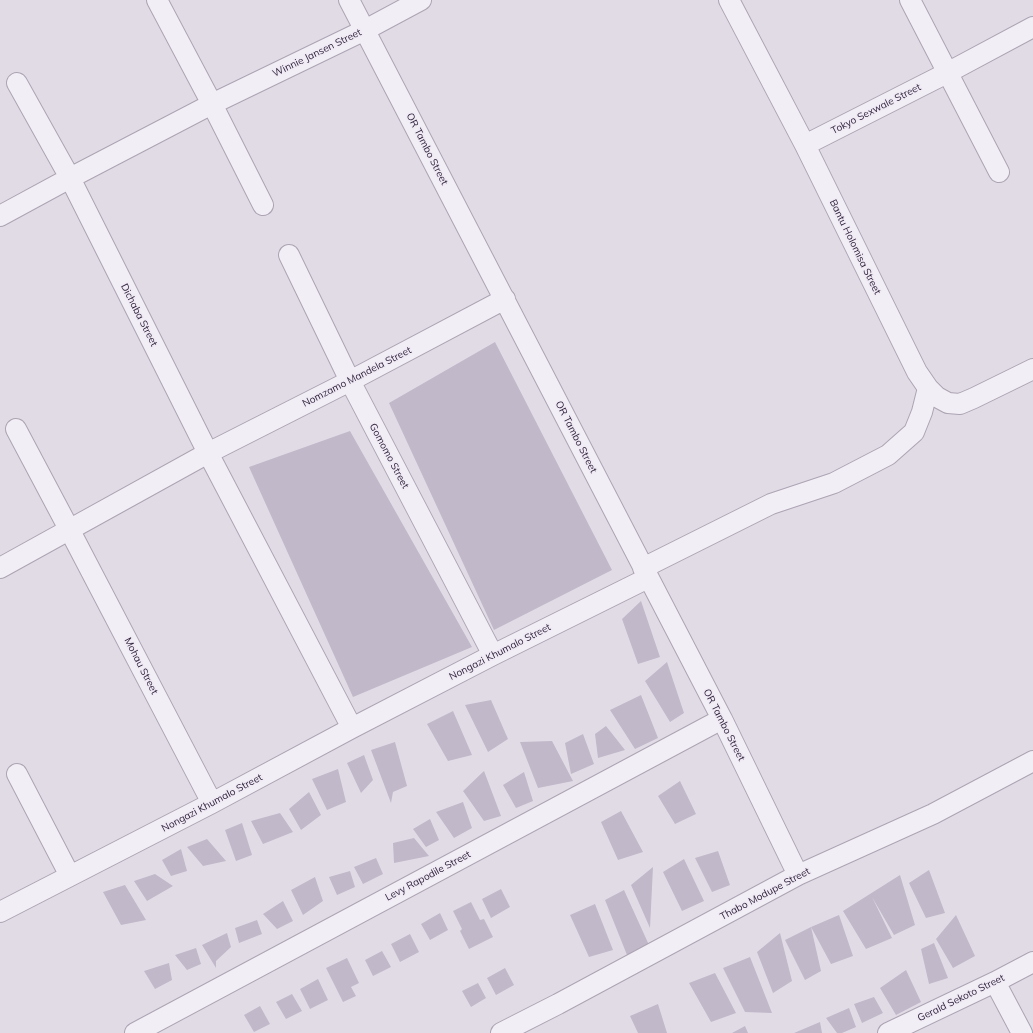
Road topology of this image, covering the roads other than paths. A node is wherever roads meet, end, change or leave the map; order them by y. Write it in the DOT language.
graph roads {
  1 [pos="157,0"];
  2 [pos="350,0"];
  3 [pos="421,0"];
  4 [pos="729,0"];
  5 [pos="910,0"];
  6 [pos="1033,27"];
  7 [pos="365,30"];
  8 [pos="947,73"];
  9 [pos="17,83"];
  10 [pos="212,104"];
  11 [pos="805,145"];
  12 [pos="999,172"];
  13 [pos="70,178"];
  14 [pos="263,205"];
  15 [pos="0,216"];
  16 [pos="289,255"];
  17 [pos="505,299"];
  18 [pos="1033,369"];
  19 [pos="350,381"];
  20 [pos="928,388"];
  21 [pos="16,429"];
  22 [pos="208,453"];
  23 [pos="70,529"];
  24 [pos="0,568"];
  25 [pos="645,573"];
  26 [pos="493,656"];
  27 [pos="722,720"];
  28 [pos="352,728"];
  29 [pos="1033,762"];
  30 [pos="17,774"];
  31 [pos="212,803"];
  32 [pos="70,876"];
  33 [pos="798,876"];
  34 [pos="0,912"];
  35 [pos="1033,962"];
  36 [pos="995,982"];
  37 [pos="135,1033"];
  38 [pos="501,1033"];
  39 [pos="888,1033"];
  40 [pos="1022,1033"];
  1 -- 10 [label="street"];
  2 -- 7 [label="street, OR Tambo Street"];
  3 -- 7 [label="street, Winnie Jansen Street"];
  4 -- 11 [label="street, Bantu Holomisa Street"];
  5 -- 8 [label="street"];
  6 -- 8 [label="street, Tokyo Sexwale Street"];
  7 -- 10 [label="street, Winnie Jansen Street"];
  7 -- 17 [label="street, OR Tambo Street"];
  8 -- 11 [label="street, Tokyo Sexwale Street"];
  8 -- 12 [label="street"];
  9 -- 13 [label="street"];
  10 -- 13 [label="street, Winnie Jansen Street"];
  10 -- 14 [label="street"];
  11 -- 20 [label="street, Bantu Holomisa Street"];
  13 -- 15 [label="street, Winnie Jansen Street"];
  13 -- 22 [label="street, Dichaba Street"];
  16 -- 19 [label="street, Gomomo Street"];
  17 -- 19 [label="street, Nomzamo Mandela Street"];
  17 -- 25 [label="street, OR Tambo Street"];
  18 -- 20 [label="street, Bantu Holomisa Street"];
  19 -- 22 [label="street, Nomzamo Mandela Street"];
  19 -- 26 [label="street, Gomomo Street"];
  20 -- 25 [label="street, Nongazi Khumalo Street"];
  21 -- 23 [label="street"];
  22 -- 23 [label="street, Nomzamo Mandela Street"];
  22 -- 28 [label="street"];
  23 -- 24 [label="street, Nomzamo Mandela Street"];
  23 -- 31 [label="street, Mohau Street"];
  25 -- 26 [label="street, Nongazi Khumalo Street"];
  25 -- 27 [label="street, OR Tambo Street"];
  26 -- 28 [label="street, Nongazi Khumalo Street"];
  27 -- 33 [label="street, OR Tambo Street"];
  27 -- 37 [label="street, Levy Rapodile Street"];
  28 -- 31 [label="street, Nongazi Khumalo Street"];
  29 -- 33 [label="street, Thabo Modupe Street"];
  30 -- 32 [label="street"];
  31 -- 32 [label="street, Nongazi Khumalo Street"];
  32 -- 34 [label="street, Nongazi Khumalo Street"];
  33 -- 38 [label="street, Thabo Modupe Street"];
  35 -- 36 [label="street, Gerald Sekoto Street"];
  36 -- 39 [label="street, Gerald Sekoto Street"];
  36 -- 40 [label="street"];
}
